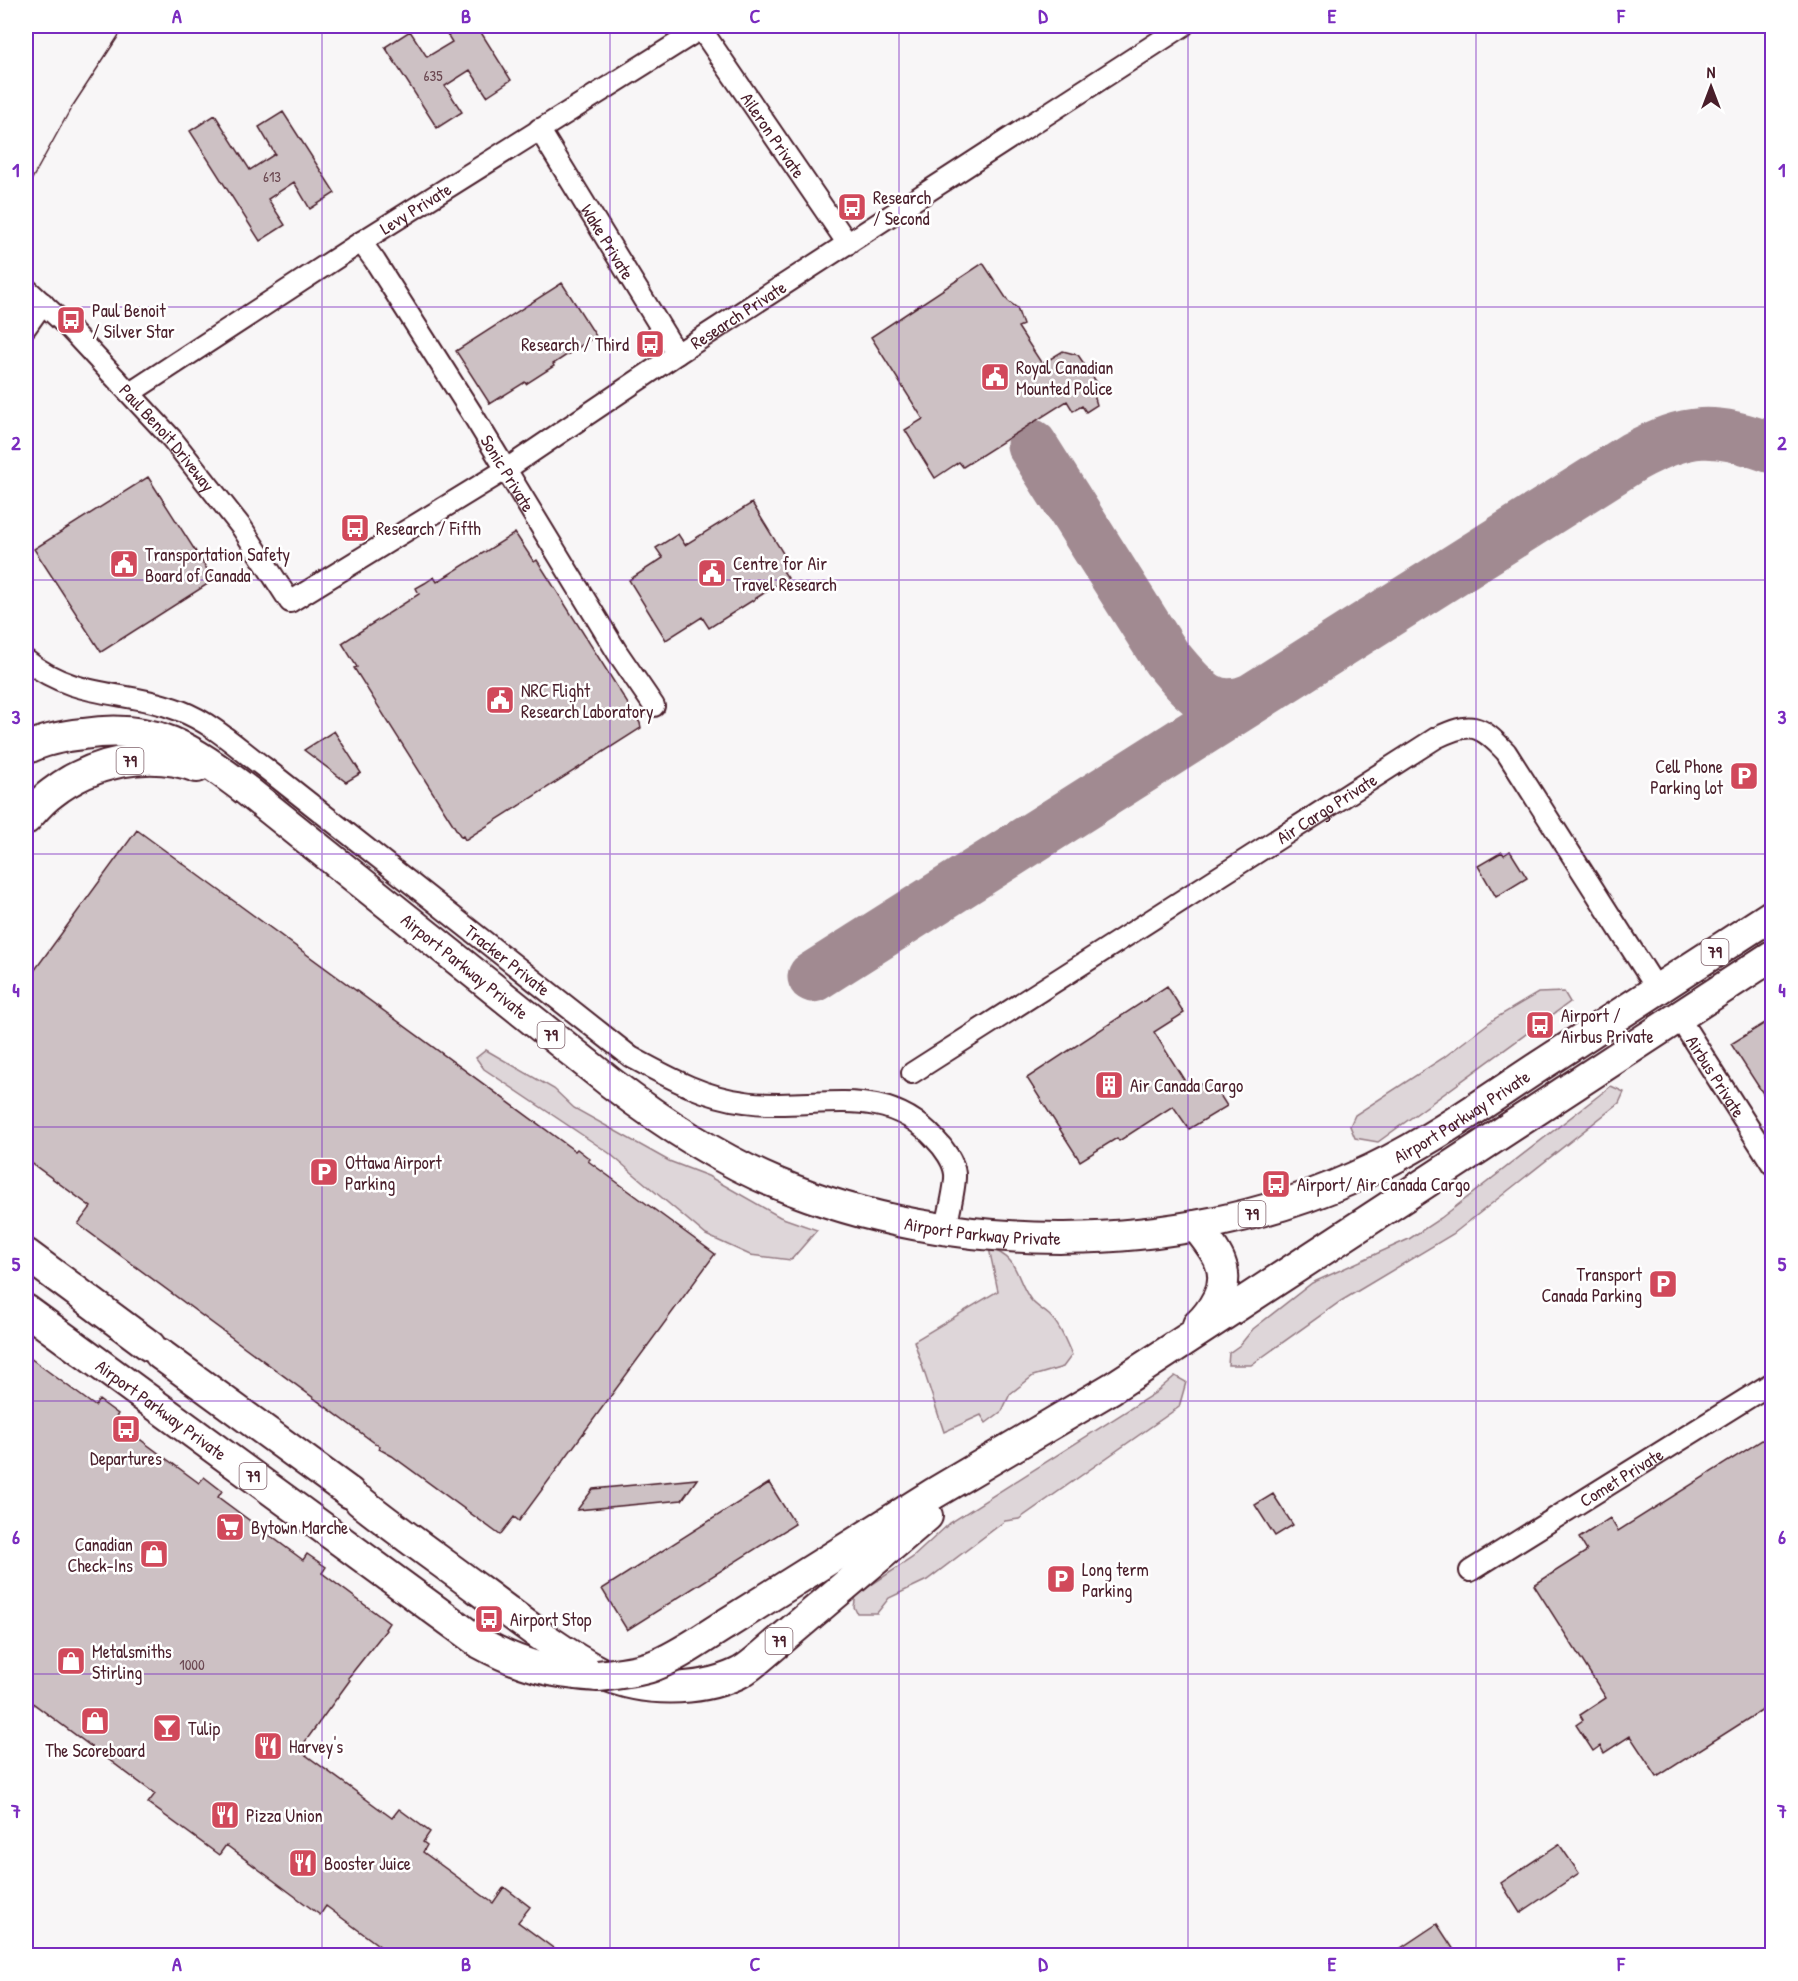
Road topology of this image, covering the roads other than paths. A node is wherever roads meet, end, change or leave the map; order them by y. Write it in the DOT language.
graph roads {
  1 [pos="702,26"];
  2 [pos="1183,26"];
  3 [pos="539,129"];
  4 [pos="361,242"];
  5 [pos="848,244"];
  6 [pos="26,288"];
  7 [pos="43,303"];
  8 [pos="26,327"];
  9 [pos="677,354"];
  10 [pos="130,393"];
  11 [pos="505,470"];
  12 [pos="290,602"];
  13 [pos="26,660"];
  14 [pos="654,706"];
  15 [pos="26,749"];
  16 [pos="246,790"];
  17 [pos="26,819"];
  18 [pos="1773,915"];
  19 [pos="1773,956"];
  20 [pos="1657,989"];
  21 [pos="1679,1018"];
  22 [pos="912,1073"];
  23 [pos="1773,1164"];
  24 [pos="1196,1226"];
  25 [pos="946,1229"];
  26 [pos="26,1254"];
  27 [pos="26,1310"];
  28 [pos="1162,1356"];
  29 [pos="1773,1383"];
  30 [pos="1009,1450"];
  31 [pos="1470,1571"];
  1 -- 3 [label="street, Levy Private"];
  1 -- 5 [label="street, Aileron Private"];
  2 -- 5 [label="street, Research Private"];
  3 -- 4 [label="street, Levy Private"];
  3 -- 9 [label="street, Wake Private"];
  4 -- 10 [label="street, Levy Private"];
  4 -- 11 [label="street, Sonic Private"];
  5 -- 9 [label="street, Research Private"];
  6 -- 7 [label="street, Paul Benoit Driveway"];
  7 -- 8 [label="street"];
  7 -- 10 [label="street, Paul Benoit Driveway"];
  9 -- 11 [label="street, Research Private"];
  10 -- 12 [label="street, Paul Benoit Driveway"];
  11 -- 12 [label="street, Research Private"];
  11 -- 14 [label="street, Sonic Private"];
  13 -- 25 [label="street, Tracker Private"];
  15 -- 16 [label="highway, Airport Parkway Private / 79"];
  16 -- 17 [label="highway, Airport Parkway Private / 79"];
  16 -- 25 [label="highway, Airport Parkway Private / 79"];
  18 -- 20 [label="highway, Airport Parkway Private / 79"];
  19 -- 21 [label="highway, Airport Parkway Private / 79"];
  20 -- 21 [label="highway"];
  20 -- 22 [label="street, Air Cargo Private"];
  20 -- 24 [label="highway, Airport Parkway Private / 79"];
  21 -- 23 [label="street, Airbus Private"];
  21 -- 28 [label="highway, Airport Parkway Private / 79"];
  24 -- 25 [label="highway, Airport Parkway Private / 79"];
  24 -- 28 [label="highway"];
  26 -- 30 [label="highway, Airport Parkway Private / 79"];
  27 -- 30 [label="highway, Airport Parkway Private / 79, bridge"];
  28 -- 30 [label="highway, Airport Parkway Private / 79"];
  29 -- 31 [label="street, Comet Private"];
}
